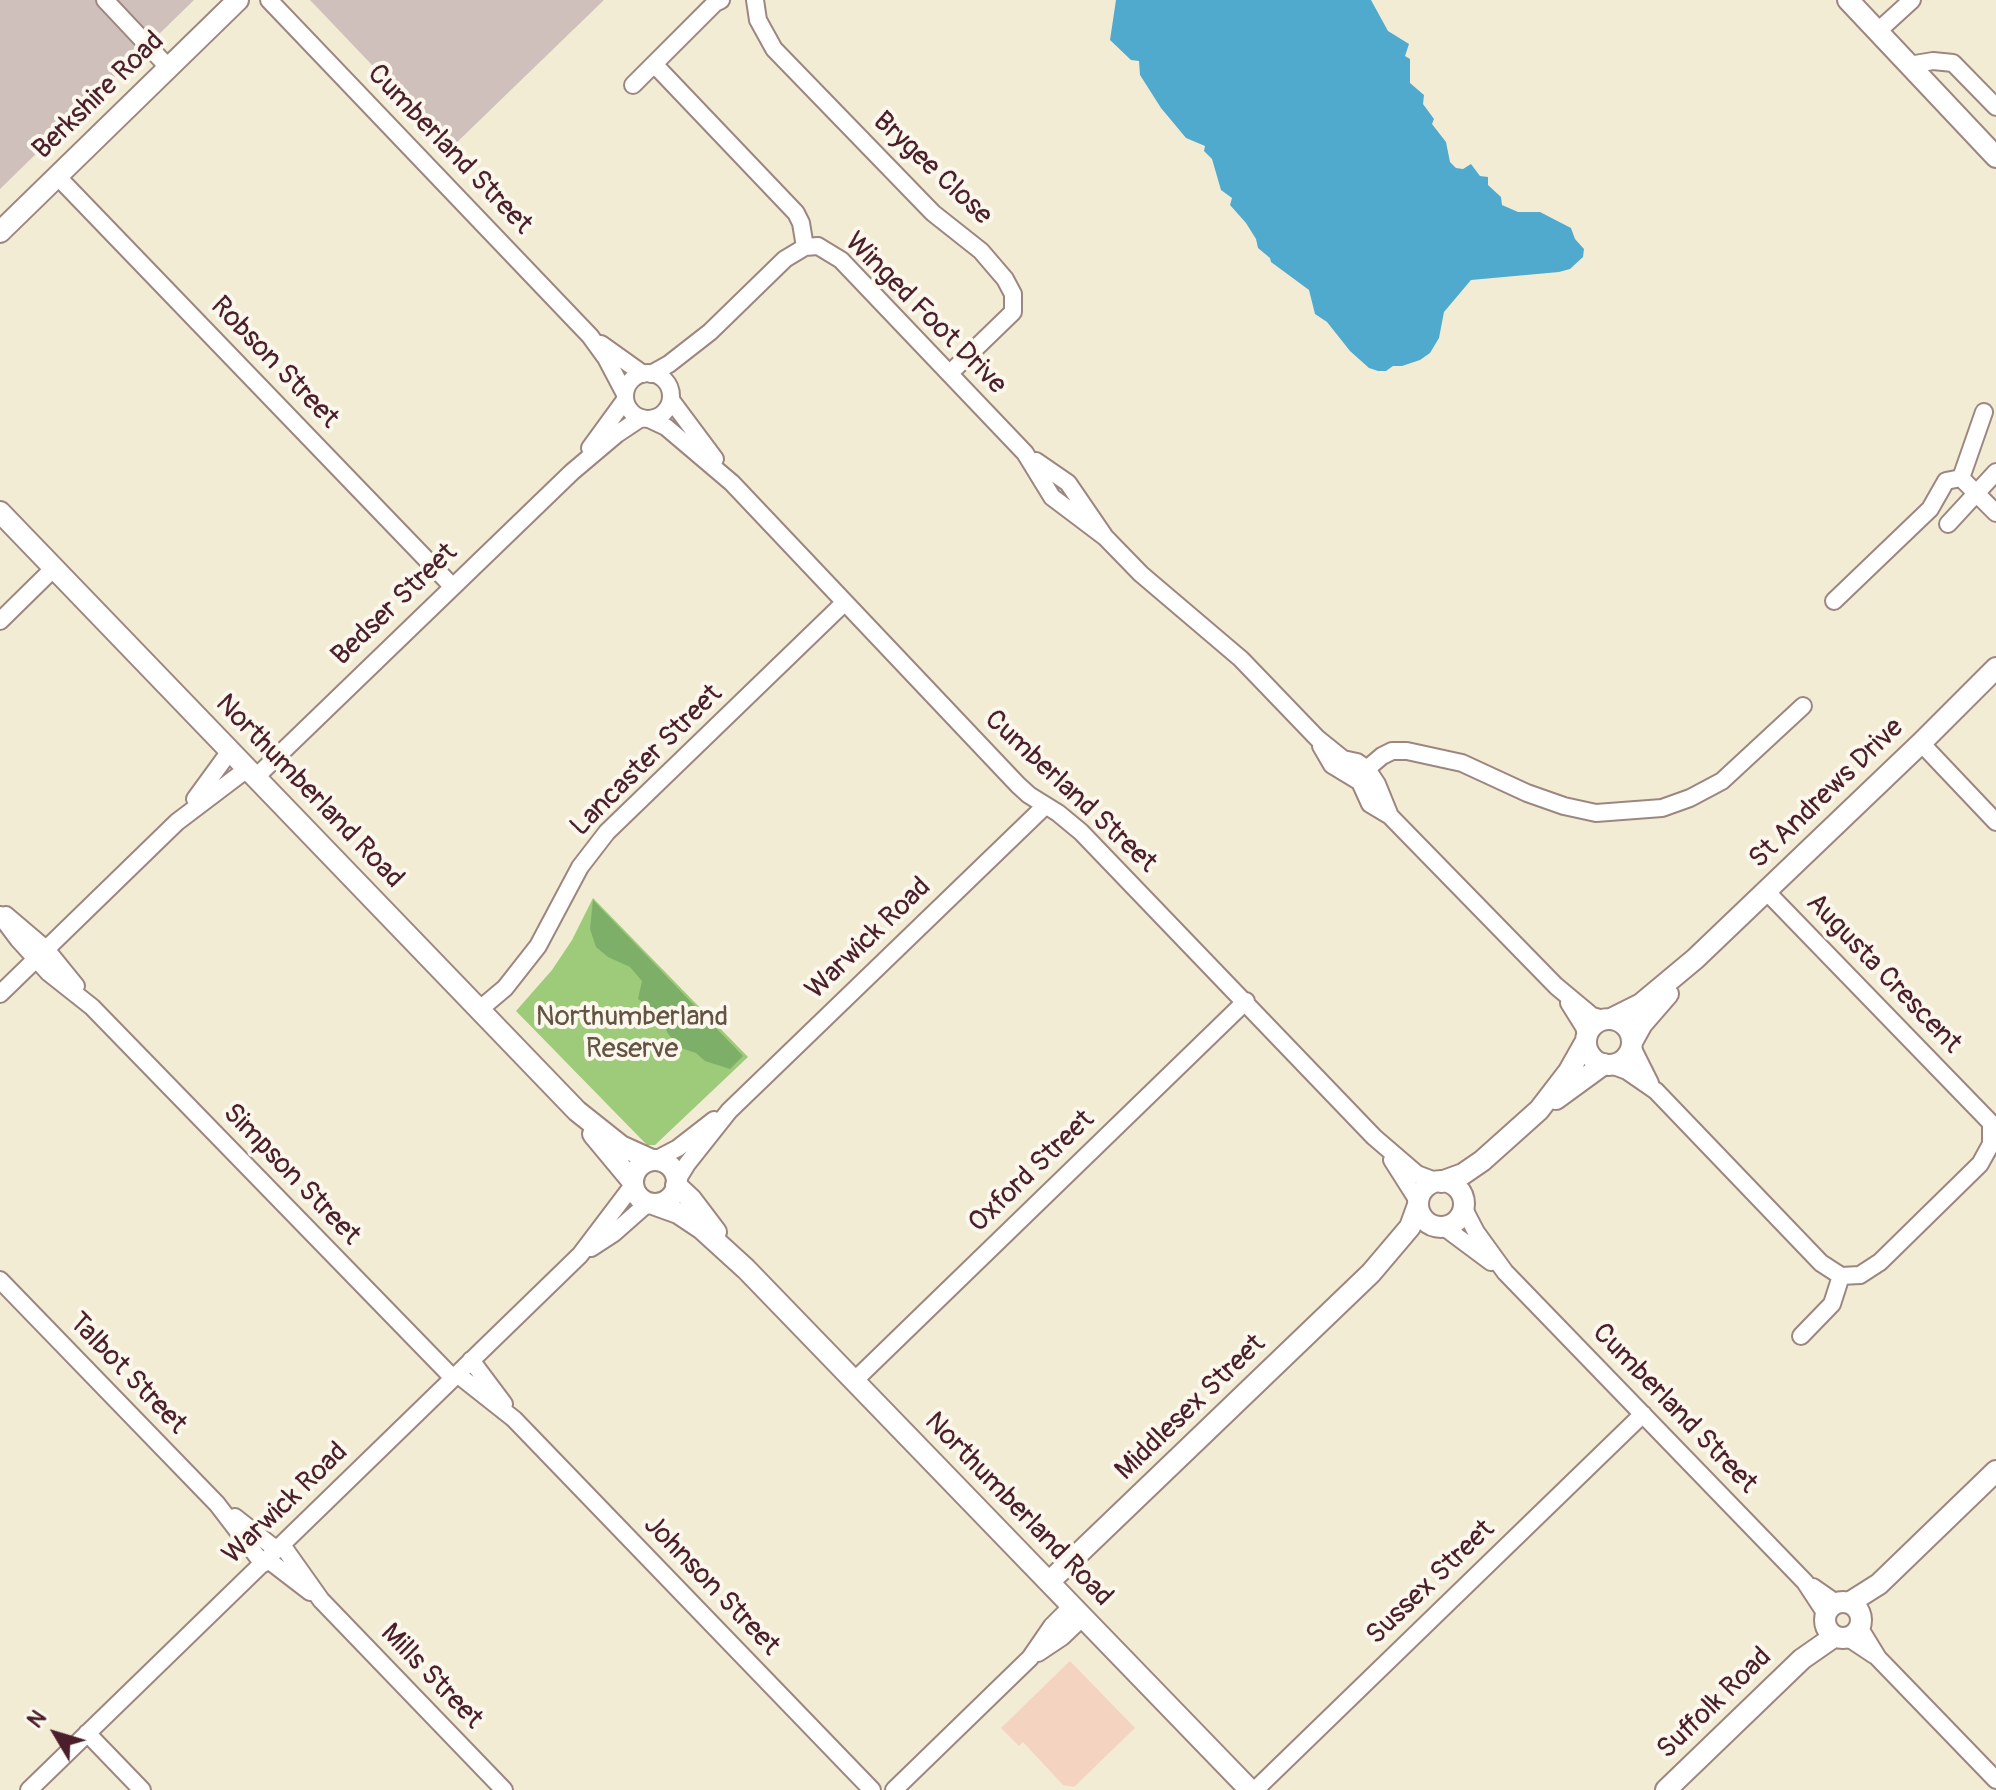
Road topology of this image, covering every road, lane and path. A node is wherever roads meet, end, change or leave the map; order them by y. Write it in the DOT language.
graph roads {
  1 [pos="105,0"];
  2 [pos="238,0"];
  3 [pos="269,0"];
  4 [pos="721,0"];
  5 [pos="755,0"];
  6 [pos="1912,0"];
  7 [pos="1857,3"];
  8 [pos="1878,31"];
  9 [pos="654,64"];
  10 [pos="1909,65"];
  11 [pos="168,67"];
  12 [pos="633,85"];
  13 [pos="1996,107"];
  14 [pos="1996,157"];
  15 [pos="57,176"];
  16 [pos="0,232"];
  17 [pos="805,247"];
  18 [pos="710,332"];
  19 [pos="590,336"];
  20 [pos="950,373"];
  21 [pos="647,374"];
  22 [pos="670,394"];
  23 [pos="625,397"];
  24 [pos="1984,412"];
  25 [pos="645,419"];
  26 [pos="572,472"];
  27 [pos="1996,472"];
  28 [pos="1961,478"];
  29 [pos="732,483"];
  30 [pos="1978,495"];
  31 [pos="0,512"];
  32 [pos="1996,513"];
  33 [pos="1948,524"];
  34 [pos="54,568"];
  35 [pos="452,586"];
  36 [pos="1834,601"];
  37 [pos="844,603"];
  38 [pos="0,621"];
  39 [pos="1996,668"];
  40 [pos="1803,706"];
  41 [pos="1921,743"];
  42 [pos="230,751"];
  43 [pos="252,773"];
  44 [pos="1361,773"];
  45 [pos="1045,806"];
  46 [pos="177,822"];
  47 [pos="1996,822"];
  48 [pos="1766,891"];
  49 [pos="0,912"];
  50 [pos="41,954"];
  51 [pos="1695,959"];
  52 [pos="1556,986"];
  53 [pos="0,994"];
  54 [pos="1246,1001"];
  55 [pos="480,1009"];
  56 [pos="1608,1019"];
  57 [pos="1587,1040"];
  58 [pos="1632,1045"];
  59 [pos="1607,1065"];
  60 [pos="1656,1091"];
  61 [pos="1539,1110"];
  62 [pos="577,1111"];
  63 [pos="729,1111"];
  64 [pos="1994,1130"];
  65 [pos="1374,1137"];
  66 [pos="1506,1142"];
  67 [pos="654,1160"];
  68 [pos="1440,1182"];
  69 [pos="633,1183"];
  70 [pos="676,1183"];
  71 [pos="1418,1203"];
  72 [pos="1463,1203"];
  73 [pos="650,1204"];
  74 [pos="1440,1227"];
  75 [pos="580,1255"];
  76 [pos="746,1269"];
  77 [pos="1505,1272"];
  78 [pos="1371,1273"];
  79 [pos="1841,1276"];
  80 [pos="0,1280"];
  81 [pos="1801,1336"];
  82 [pos="471,1360"];
  83 [pos="455,1376"];
  84 [pos="854,1381"];
  85 [pos="1643,1414"];
  86 [pos="514,1419"];
  87 [pos="1996,1471"];
  88 [pos="272,1554"];
  89 [pos="1049,1582"];
  90 [pos="1078,1612"];
  91 [pos="1842,1620"];
  92 [pos="87,1733"];
  93 [pos="1996,1780"];
  94 [pos="29,1790"];
  95 [pos="142,1790"];
  96 [pos="504,1790"];
  97 [pos="872,1790"];
  98 [pos="894,1790"];
  99 [pos="1252,1790"];
  100 [pos="1666,1790"];
  1 -- 11 [label="street"];
  2 -- 11 [label="street, Berkshire Road"];
  3 -- 19 [label="street, Cumberland Street"];
  4 -- 9 [label="street"];
  5 -- 20 [label="street, Brygee Close"];
  6 -- 8 [label="street"];
  7 -- 8 [label="street"];
  8 -- 10 [label="street"];
  9 -- 12 [label="street"];
  9 -- 17 [label="street, Winged Foot Drive"];
  10 -- 13 [label="street"];
  10 -- 14 [label="street"];
  11 -- 15 [label="street, Berkshire Road"];
  15 -- 16 [label="street, Berkshire Road"];
  15 -- 35 [label="street, Robson Street"];
  17 -- 18 [label="street"];
  17 -- 20 [label="street, Winged Foot Drive"];
  18 -- 21 [label="street"];
  18 -- 22 [label="street"];
  19 -- 21 [label="street, Cumberland Street"];
  19 -- 23 [label="street, Cumberland Street"];
  20 -- 44 [label="street, Winged Foot Drive"];
  21 -- 22 [label="street"];
  21 -- 23 [label="street"];
  22 -- 25 [label="street"];
  22 -- 29 [label="street, Cumberland Street"];
  23 -- 25 [label="street"];
  23 -- 26 [label="street, Bedser Street"];
  24 -- 28 [label="street"];
  25 -- 26 [label="street, Bedser Street"];
  25 -- 29 [label="street, Cumberland Street"];
  26 -- 35 [label="street, Bedser Street"];
  27 -- 30 [label="street"];
  28 -- 30 [label="street"];
  28 -- 36 [label="street"];
  29 -- 37 [label="street, Cumberland Street"];
  30 -- 32 [label="street"];
  30 -- 33 [label="street"];
  31 -- 34 [label="street, Northumberland Road"];
  34 -- 38 [label="street"];
  34 -- 42 [label="street, Northumberland Road"];
  35 -- 43 [label="street, Bedser Street"];
  37 -- 45 [label="street, Cumberland Street"];
  37 -- 55 [label="street, Lancaster Street"];
  39 -- 41 [label="street, St Andrews Drive"];
  40 -- 44 [label="street"];
  41 -- 47 [label="street"];
  41 -- 48 [label="street, St Andrews Drive"];
  42 -- 43 [label="street, Northumberland Road"];
  42 -- 46 [label="street"];
  43 -- 46 [label="street, Bedser Street"];
  43 -- 55 [label="street, Northumberland Road"];
  44 -- 52 [label="street"];
  45 -- 54 [label="street, Cumberland Street"];
  45 -- 63 [label="street, Warwick Road"];
  46 -- 50 [label="street"];
  48 -- 51 [label="street, St Andrews Drive"];
  48 -- 64 [label="street, Augusta Crescent"];
  49 -- 50 [label="street, Simpson Street"];
  50 -- 53 [label="street"];
  50 -- 83 [label="street, Simpson Street"];
  51 -- 56 [label="street, St Andrews Drive"];
  51 -- 58 [label="street, St Andrews Drive"];
  52 -- 56 [label="street"];
  52 -- 57 [label="street"];
  54 -- 65 [label="street, Cumberland Street"];
  54 -- 84 [label="street, Oxford Street"];
  55 -- 62 [label="street, Northumberland Road"];
  56 -- 57 [label="street"];
  56 -- 58 [label="street"];
  57 -- 59 [label="street"];
  57 -- 61 [label="street"];
  58 -- 59 [label="street"];
  58 -- 60 [label="street"];
  59 -- 60 [label="street"];
  59 -- 61 [label="street"];
  60 -- 79 [label="street"];
  61 -- 66 [label="street"];
  62 -- 67 [label="street, Northumberland Road"];
  62 -- 69 [label="street, Northumberland Road"];
  63 -- 67 [label="street, Warwick Road"];
  63 -- 70 [label="street, Warwick Road"];
  64 -- 79 [label="street, Augusta Crescent"];
  65 -- 68 [label="street, Cumberland Street"];
  65 -- 71 [label="street, Cumberland Street"];
  66 -- 68 [label="street"];
  66 -- 72 [label="street"];
  67 -- 69 [label="street"];
  67 -- 70 [label="street"];
  68 -- 71 [label="street"];
  68 -- 72 [label="street"];
  69 -- 73 [label="street"];
  69 -- 75 [label="street, Warwick Road"];
  70 -- 73 [label="street"];
  70 -- 76 [label="street, Northumberland Road"];
  71 -- 74 [label="street"];
  71 -- 78 [label="street, Middlesex Street"];
  72 -- 74 [label="street"];
  72 -- 77 [label="street, Cumberland Street"];
  73 -- 75 [label="street, Warwick Road"];
  73 -- 76 [label="street, Northumberland Road"];
  74 -- 77 [label="street, Cumberland Street"];
  74 -- 78 [label="street, Middlesex Street"];
  75 -- 82 [label="street, Warwick Road"];
  76 -- 84 [label="street, Northumberland Road"];
  77 -- 85 [label="street, Cumberland Street"];
  78 -- 89 [label="street, Middlesex Street"];
  79 -- 81 [label="street"];
  80 -- 88 [label="street, Talbot Street"];
  82 -- 83 [label="street, Warwick Road"];
  82 -- 86 [label="street, Johnson Street"];
  83 -- 86 [label="street, Johnson Street"];
  83 -- 88 [label="street, Warwick Road"];
  84 -- 89 [label="street, Northumberland Road"];
  85 -- 91 [label="street, Cumberland Street"];
  85 -- 99 [label="street, Sussex Street"];
  86 -- 97 [label="street, Johnson Street"];
  87 -- 91 [label="street, Suffolk Road"];
  88 -- 92 [label="street, Warwick Road"];
  88 -- 96 [label="street, Mills Street"];
  89 -- 90 [label="street, Northumberland Road"];
  90 -- 98 [label="street"];
  90 -- 99 [label="street, Northumberland Road"];
  91 -- 93 [label="street, Cumberland Street"];
  91 -- 100 [label="street, Suffolk Road"];
  92 -- 94 [label="street, Warwick Road"];
  92 -- 95 [label="street"];
}
